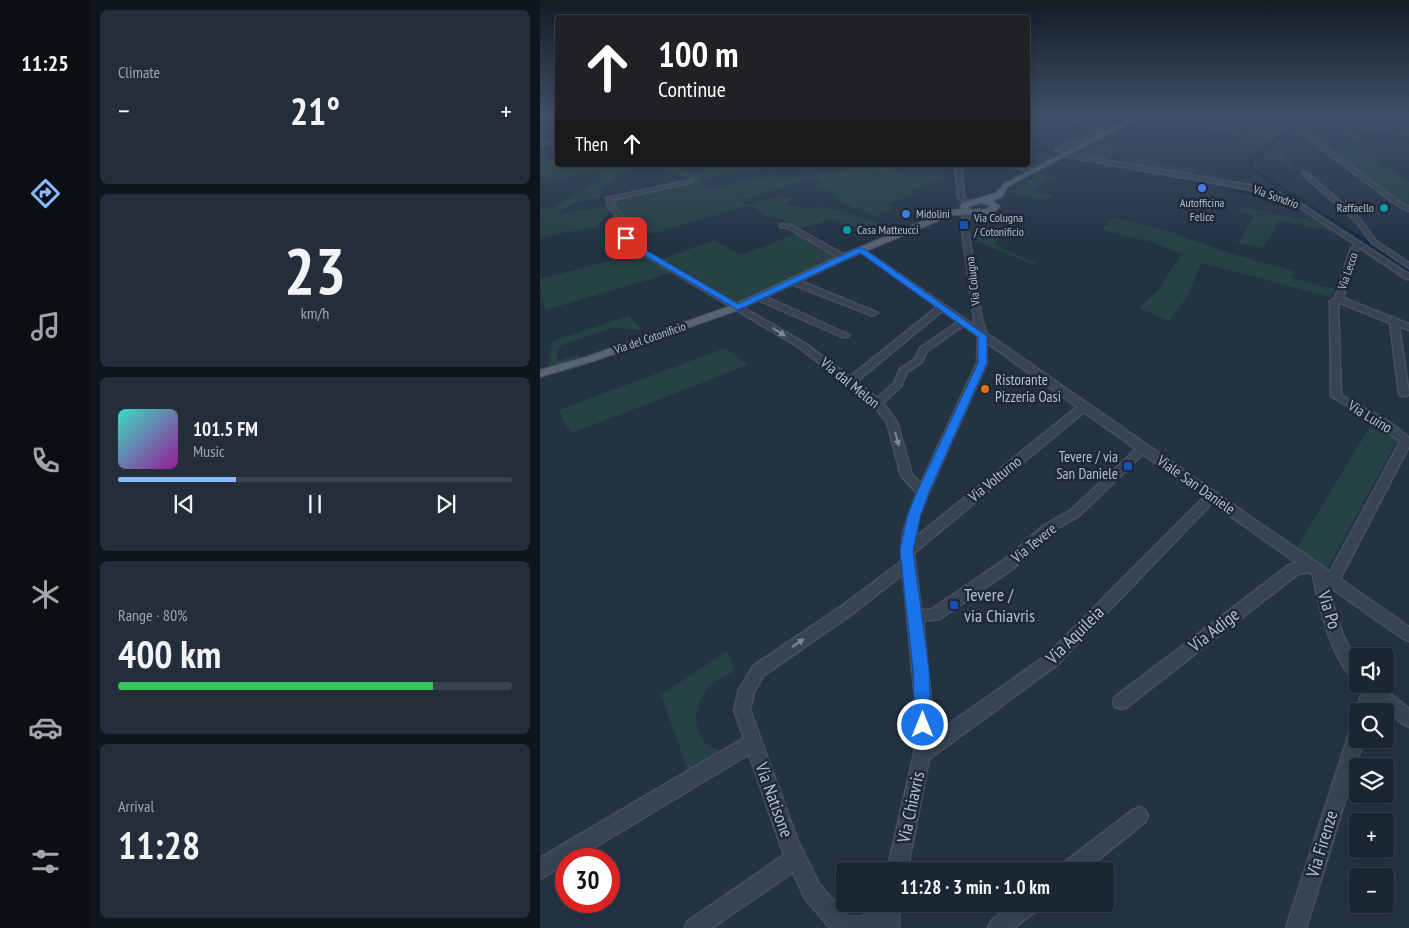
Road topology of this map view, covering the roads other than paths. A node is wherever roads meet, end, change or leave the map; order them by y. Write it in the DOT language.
graph roads {
  1 [pos="1056,158"];
  2 [pos="1083,158"];
  3 [pos="1337,158"];
  4 [pos="958,167"];
  5 [pos="1018,167"];
  6 [pos="1034,171"];
  7 [pos="1304,173"];
  8 [pos="690,181"];
  9 [pos="1012,181"];
  10 [pos="962,191"];
  11 [pos="981,201"];
  12 [pos="994,204"];
  13 [pos="967,208"];
  14 [pos="1409,209"];
  15 [pos="985,212"];
  16 [pos="782,226"];
  17 [pos="966,226"];
  18 [pos="1361,245"];
  19 [pos="860,250"];
  20 [pos="844,257"];
  21 [pos="1409,266"];
  22 [pos="1409,277"];
  23 [pos="792,281"];
  24 [pos="759,297"];
  25 [pos="1339,299"];
  26 [pos="738,307"];
  27 [pos="942,307"];
  28 [pos="874,313"];
  29 [pos="963,322"];
  30 [pos="1394,322"];
  31 [pos="1409,327"];
  32 [pos="845,335"];
  33 [pos="982,336"];
  34 [pos="544,373"];
  35 [pos="849,383"];
  36 [pos="1404,394"];
  37 [pos="876,403"];
  38 [pos="1084,407"];
  39 [pos="1407,441"];
  40 [pos="1143,448"];
  41 [pos="923,492"];
  42 [pos="1211,496"];
  43 [pos="907,557"];
  44 [pos="1315,569"];
  45 [pos="1332,581"];
  46 [pos="913,616"];
  47 [pos="1409,635"];
  48 [pos="1349,657"];
  49 [pos="758,671"];
  50 [pos="1377,693"];
  51 [pos="1121,702"];
  52 [pos="1409,719"];
  53 [pos="753,742"];
  54 [pos="1353,748"];
  55 [pos="922,754"];
  56 [pos="1139,816"];
  57 [pos="796,858"];
  58 [pos="900,862"];
  59 [pos="1081,862"];
  60 [pos="540,869"];
  61 [pos="1019,912"];
  62 [pos="890,914"];
  63 [pos="695,928"];
  64 [pos="864,928"];
  65 [pos="998,928"];
  66 [pos="1296,928"];
  1 -- 6 [label="main road"];
  2 -- 18 [label="street, Via Sondrio"];
  3 -- 14 [label="street"];
  4 -- 10 [label="street"];
  5 -- 6 [label="street"];
  6 -- 9 [label="main road"];
  7 -- 21 [label="street"];
  8 -- 26 [label="street, Via dal Melon"];
  9 -- 11 [label="main road"];
  9 -- 12 [label="main road"];
  10 -- 11 [label="street"];
  10 -- 13 [label="street"];
  11 -- 12 [label="main road"];
  11 -- 13 [label="main road"];
  12 -- 15 [label="main road"];
  13 -- 15 [label="main road"];
  13 -- 17 [label="street, Via Colugna"];
  13 -- 19 [label="main road, Via del Cotonificio"];
  15 -- 17 [label="street"];
  16 -- 20 [label="street"];
  17 -- 33 [label="street, Via Colugna"];
  18 -- 22 [label="street, Via Sondrio"];
  18 -- 25 [label="street, Via Lecco"];
  19 -- 20 [label="main road, Via del Cotonificio"];
  19 -- 27 [label="street, Viale San Daniele"];
  20 -- 23 [label="main road, Via del Cotonificio"];
  23 -- 24 [label="main road, Via del Cotonificio"];
  23 -- 28 [label="street"];
  24 -- 26 [label="main road, Via del Cotonificio"];
  24 -- 32 [label="street"];
  25 -- 30 [label="street, Via Lecco"];
  25 -- 39 [label="street, Via Luino"];
  26 -- 34 [label="main road, Via del Cotonificio"];
  26 -- 35 [label="street, Via dal Melon, one-way"];
  27 -- 29 [label="street, Viale San Daniele"];
  27 -- 35 [label="street"];
  29 -- 33 [label="street, Viale San Daniele"];
  29 -- 37 [label="street"];
  30 -- 31 [label="street, Via Lecco"];
  30 -- 36 [label="street"];
  33 -- 38 [label="street, Viale San Daniele"];
  33 -- 41 [label="street, Via Chiavris"];
  35 -- 37 [label="street, Via dal Melon"];
  37 -- 41 [label="street, Via dal Melon, one-way"];
  38 -- 40 [label="street, Viale San Daniele"];
  38 -- 43 [label="street, Via Volturno"];
  39 -- 45 [label="street, Via Luino"];
  40 -- 42 [label="street, Viale San Daniele"];
  40 -- 46 [label="street, Via Tevere"];
  41 -- 43 [label="street, Via Chiavris"];
  42 -- 44 [label="street, Viale San Daniele"];
  42 -- 55 [label="street, Via Aquileia"];
  43 -- 46 [label="street, Via Chiavris"];
  49 -- 43 [label="street, Via Volturno, one-way"];
  44 -- 45 [label="street, Viale San Daniele"];
  44 -- 48 [label="street, Via Po"];
  44 -- 51 [label="street, Via Adige"];
  45 -- 47 [label="street, Viale San Daniele"];
  46 -- 55 [label="street, Via Chiavris"];
  49 -- 53 [label="street, Via Natisone"];
  50 -- 52 [label="street"];
  53 -- 57 [label="street, Via Natisone"];
  53 -- 60 [label="street"];
  54 -- 66 [label="street, Via Firenze"];
  55 -- 58 [label="street, Via Chiavris"];
  56 -- 59 [label="street"];
  57 -- 63 [label="street"];
  57 -- 64 [label="street, Via Natisone"];
  61 -- 65 [label="street"];
  62 -- 64 [label="street, Via Natisone"];
}
